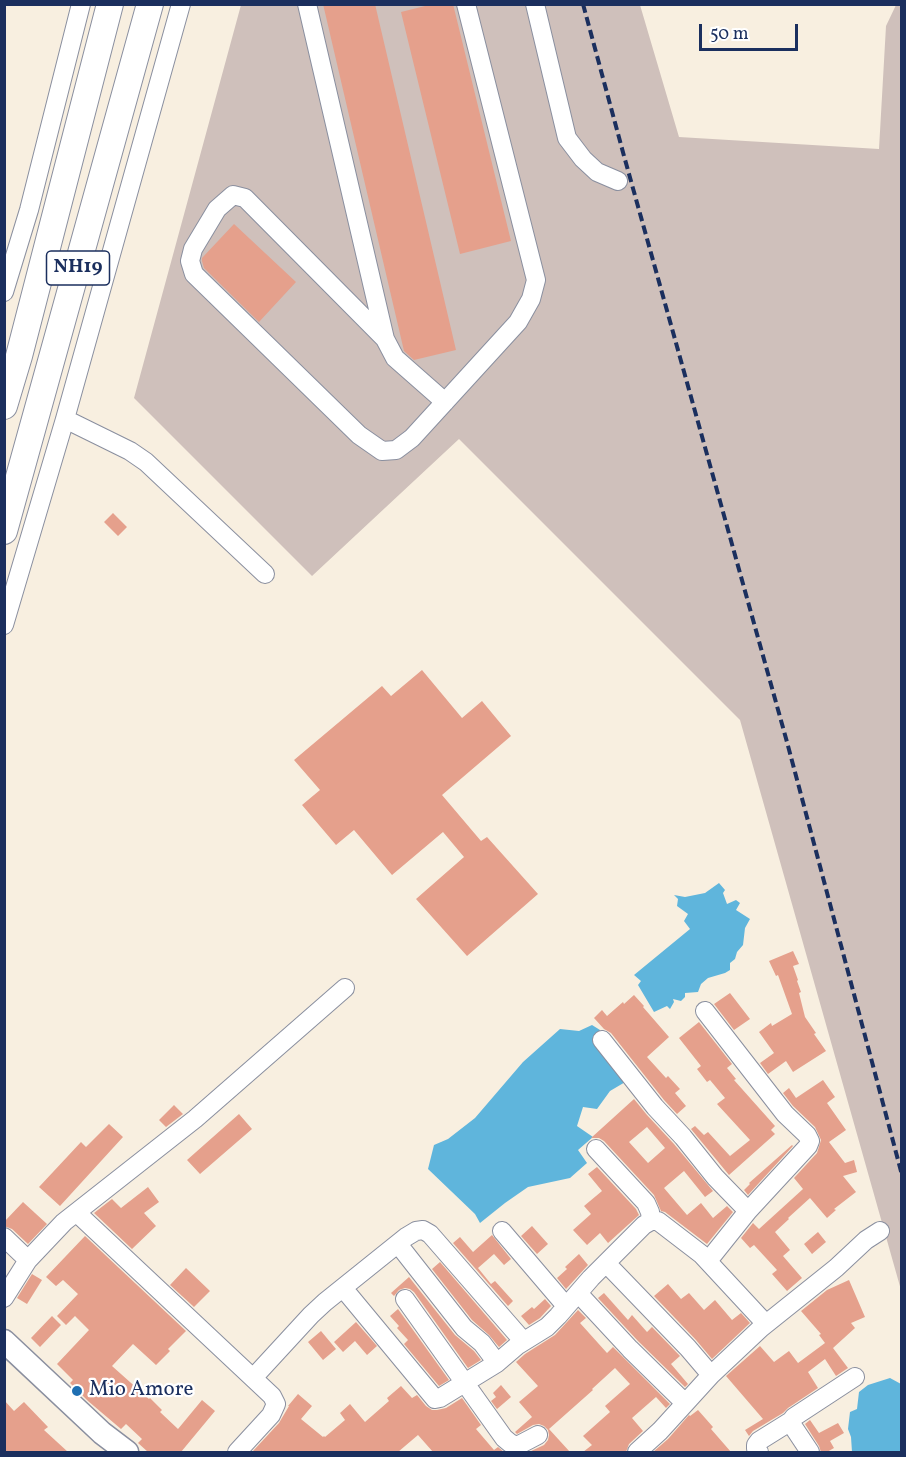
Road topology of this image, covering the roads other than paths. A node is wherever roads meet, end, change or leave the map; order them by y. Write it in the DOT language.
graph roads {
  1 [pos="81,4"];
  2 [pos="110,4"];
  3 [pos="150,4"];
  4 [pos="181,4"];
  5 [pos="307,4"];
  6 [pos="466,4"];
  7 [pos="535,4"];
  8 [pos="618,181"];
  9 [pos="4,292"];
  10 [pos="385,339"];
  11 [pos="445,402"];
  12 [pos="4,406"];
  13 [pos="65,419"];
  14 [pos="4,531"];
  15 [pos="265,574"];
  16 [pos="4,625"];
  17 [pos="345,988"];
  18 [pos="705,1011"];
  19 [pos="602,1040"];
  20 [pos="596,1149"];
  21 [pos="748,1211"];
  22 [pos="77,1213"];
  23 [pos="651,1221"];
  24 [pos="502,1231"];
  25 [pos="880,1231"];
  26 [pos="4,1237"];
  27 [pos="398,1244"];
  28 [pos="28,1260"];
  29 [pos="708,1261"];
  30 [pos="606,1263"];
  31 [pos="343,1288"];
  32 [pos="4,1298"];
  33 [pos="405,1299"];
  34 [pos="572,1300"];
  35 [pos="766,1324"];
  36 [pos="4,1341"];
  37 [pos="518,1344"];
  38 [pos="497,1363"];
  39 [pos="711,1375"];
  40 [pos="855,1377"];
  41 [pos="253,1378"];
  42 [pos="463,1383"];
  43 [pos="685,1404"];
  44 [pos="791,1421"];
  45 [pos="538,1436"];
  46 [pos="126,1452"];
  47 [pos="237,1452"];
  48 [pos="637,1452"];
  49 [pos="759,1452"];
  50 [pos="810,1452"];
  1 -- 9 [label="street"];
  2 -- 12 [label="highway, NH19"];
  3 -- 14 [label="highway, NH19"];
  4 -- 13 [label="street"];
  5 -- 10 [label="street"];
  6 -- 11 [label="street"];
  7 -- 8 [label="street"];
  10 -- 11 [label="street"];
  10 -- 11 [label="street"];
  13 -- 15 [label="street"];
  13 -- 16 [label="street"];
  17 -- 22 [label="street"];
  18 -- 21 [label="street"];
  19 -- 21 [label="street"];
  20 -- 23 [label="street"];
  21 -- 29 [label="street"];
  22 -- 28 [label="street"];
  22 -- 41 [label="street"];
  23 -- 29 [label="street"];
  23 -- 30 [label="street"];
  24 -- 34 [label="street"];
  25 -- 35 [label="street"];
  26 -- 28 [label="street"];
  27 -- 31 [label="street"];
  27 -- 37 [label="street"];
  27 -- 38 [label="street"];
  28 -- 32 [label="street"];
  29 -- 35 [label="street"];
  30 -- 34 [label="street"];
  30 -- 39 [label="street"];
  31 -- 41 [label="street"];
  31 -- 42 [label="street"];
  33 -- 42 [label="street"];
  34 -- 37 [label="street"];
  34 -- 43 [label="street"];
  35 -- 39 [label="street"];
  36 -- 46 [label="main road"];
  37 -- 38 [label="street"];
  38 -- 42 [label="street"];
  39 -- 43 [label="street"];
  40 -- 44 [label="street"];
  41 -- 47 [label="street"];
  42 -- 45 [label="street"];
  43 -- 48 [label="street"];
  44 -- 49 [label="street"];
  44 -- 50 [label="street"];
}
